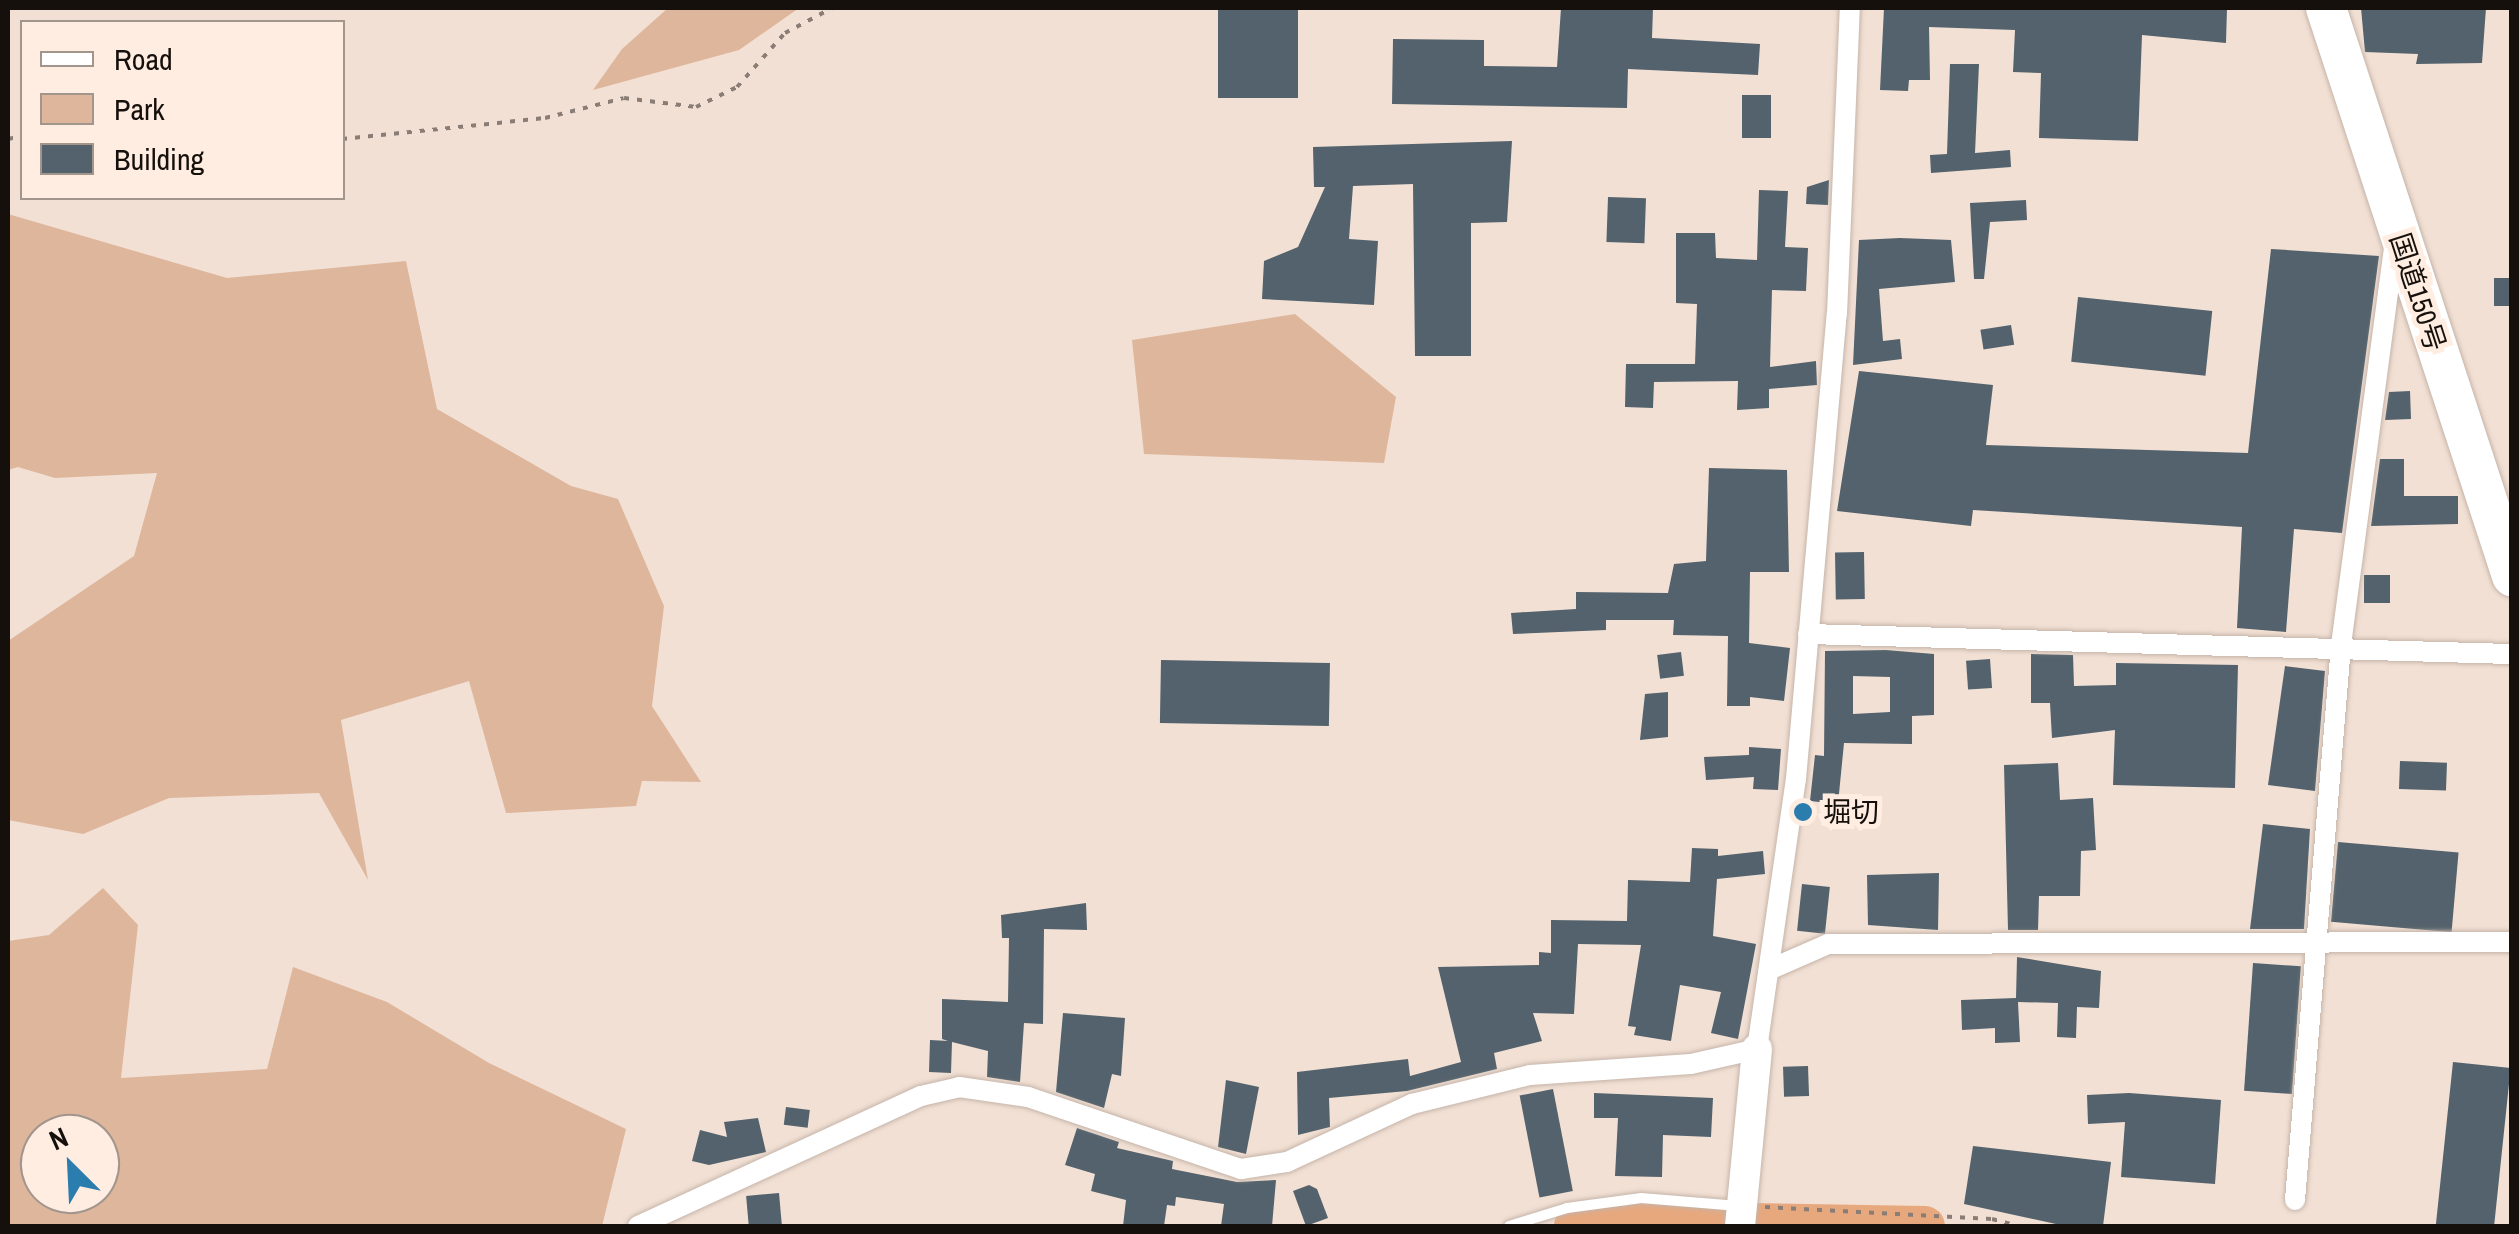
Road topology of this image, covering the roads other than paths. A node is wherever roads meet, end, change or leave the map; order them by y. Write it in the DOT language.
graph roads {
  1 [pos="1850,8"];
  2 [pos="2326,8"];
  3 [pos="2397,228"];
  4 [pos="2512,576"];
  5 [pos="1808,634"];
  6 [pos="2341,645"];
  7 [pos="2512,654"];
  8 [pos="2315,941"];
  9 [pos="2512,942"];
  10 [pos="1771,969"];
  11 [pos="1757,1049"];
  12 [pos="2295,1200"];
  13 [pos="1741,1216"];
  14 [pos="638,1226"];
  15 [pos="1509,1226"];
  1 -- 5 [label="street"];
  2 -- 3 [label="highway, 国道150号"];
  3 -- 4 [label="highway, 国道150号"];
  3 -- 6 [label="street"];
  5 -- 6 [label="street"];
  5 -- 10 [label="street"];
  6 -- 7 [label="street"];
  6 -- 8 [label="street"];
  8 -- 9 [label="street"];
  8 -- 10 [label="street"];
  8 -- 12 [label="street"];
  10 -- 11 [label="street"];
  11 -- 13 [label="street"];
  11 -- 14 [label="street"];
  13 -- 15 [label="lane"];
}
